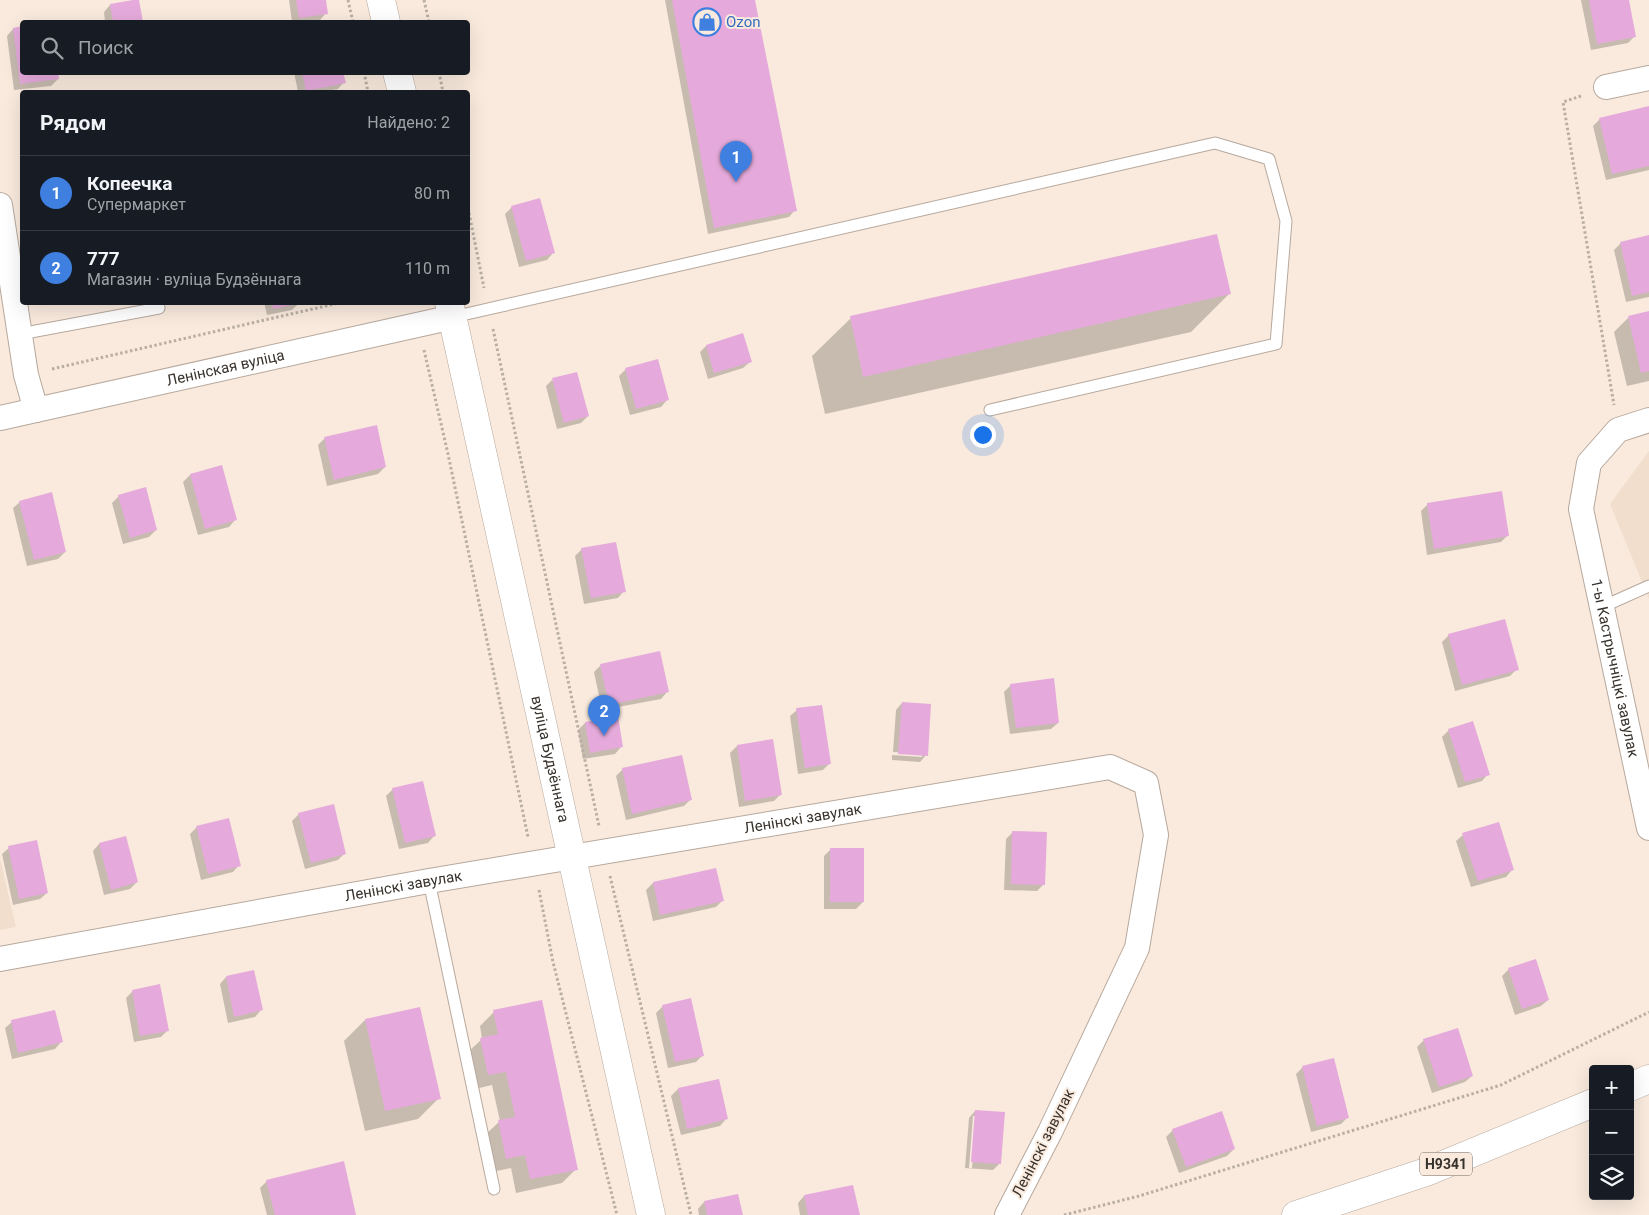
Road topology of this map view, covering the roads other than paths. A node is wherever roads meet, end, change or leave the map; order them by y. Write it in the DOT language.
graph roads {
  1 [pos="381,0"];
  2 [pos="386,20"];
  3 [pos="399,75"];
  4 [pos="1649,78"];
  5 [pos="1606,87"];
  6 [pos="402,90"];
  7 [pos="0,205"];
  8 [pos="16,266"];
  9 [pos="158,305"];
  10 [pos="451,310"];
  11 [pos="20,334"];
  12 [pos="36,410"];
  13 [pos="990,410"];
  14 [pos="0,418"];
  15 [pos="1649,420"];
  16 [pos="1649,586"];
  17 [pos="1602,607"];
  18 [pos="1649,828"];
  19 [pos="573,857"];
  20 [pos="429,881"];
  21 [pos="0,959"];
  22 [pos="1649,1078"];
  23 [pos="1634,1085"];
  24 [pos="1589,1105"];
  25 [pos="494,1189"];
  26 [pos="651,1215"];
  27 [pos="1007,1215"];
  28 [pos="1296,1215"];
  1 -- 2 [label="street"];
  3 -- 6 [label="street"];
  4 -- 5 [label="street"];
  7 -- 8 [label="street"];
  8 -- 11 [label="street"];
  9 -- 11 [label="lane"];
  10 -- 12 [label="street, Ленінская вуліца"];
  10 -- 13 [label="lane"];
  10 -- 19 [label="street, вуліца Будзённага"];
  11 -- 12 [label="street"];
  12 -- 14 [label="street, Ленінская вуліца"];
  15 -- 17 [label="street, 1-ы Кастрычніцкі завулак"];
  16 -- 17 [label="lane"];
  17 -- 18 [label="street, 1-ы Кастрычніцкі завулак"];
  19 -- 20 [label="street, Ленінскі завулак"];
  19 -- 26 [label="street, вуліца Будзённага"];
  19 -- 27 [label="street, Ленінскі завулак"];
  20 -- 21 [label="street, Ленінскі завулак"];
  20 -- 25 [label="lane"];
  22 -- 23 [label="street"];
  24 -- 28 [label="street, Н9341"];
}
